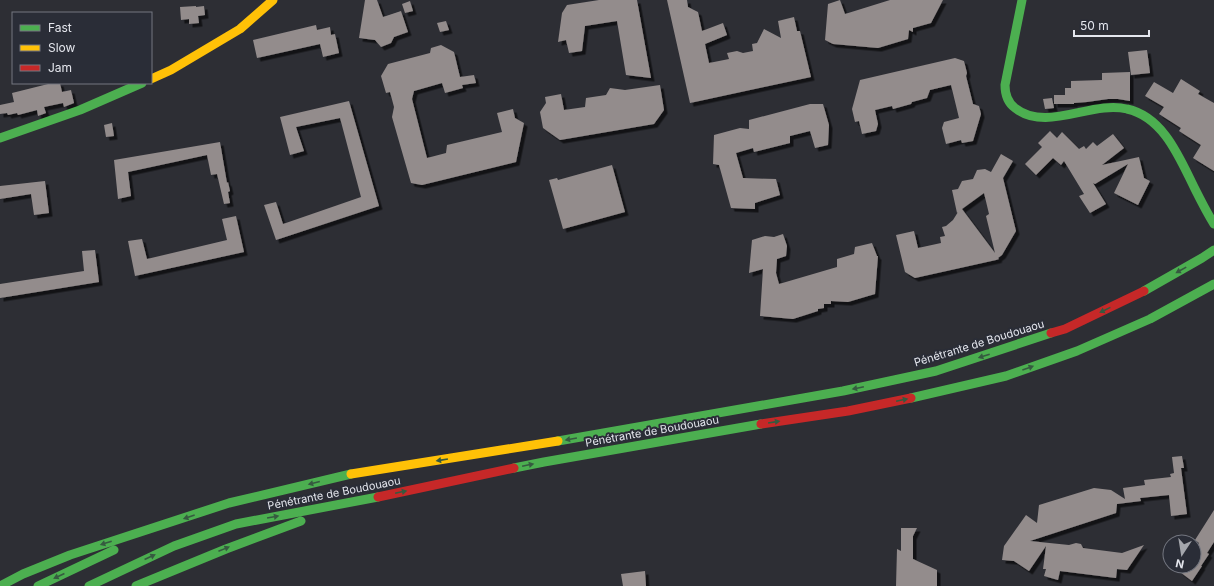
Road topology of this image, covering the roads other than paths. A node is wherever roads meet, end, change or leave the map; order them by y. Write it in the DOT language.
graph roads {
  1 [pos="273,0"];
  2 [pos="1022,0"];
  3 [pos="152,79"];
  4 [pos="140,84"];
  5 [pos="0,138"];
  6 [pos="1214,224"];
  7 [pos="1214,250"];
  8 [pos="1214,284"];
  9 [pos="348,503"];
  10 [pos="170,523"];
  11 [pos="0,586"];
  12 [pos="38,586"];
  13 [pos="89,586"];
  14 [pos="136,586"];
  1 -- 3 [label="main road"];
  2 -- 6 [label="main road"];
  4 -- 5 [label="main road"];
  7 -- 10 [label="main road, Pénétrante de Boudouaou, one-way"];
  9 -- 8 [label="main road, Pénétrante de Boudouaou, one-way"];
  13 -- 9 [label="main road, Pénétrante de Boudouaou, one-way"];
  14 -- 9 [label="main road, one-way"];
  10 -- 11 [label="main road, one-way"];
  10 -- 12 [label="main road, one-way"];
}
